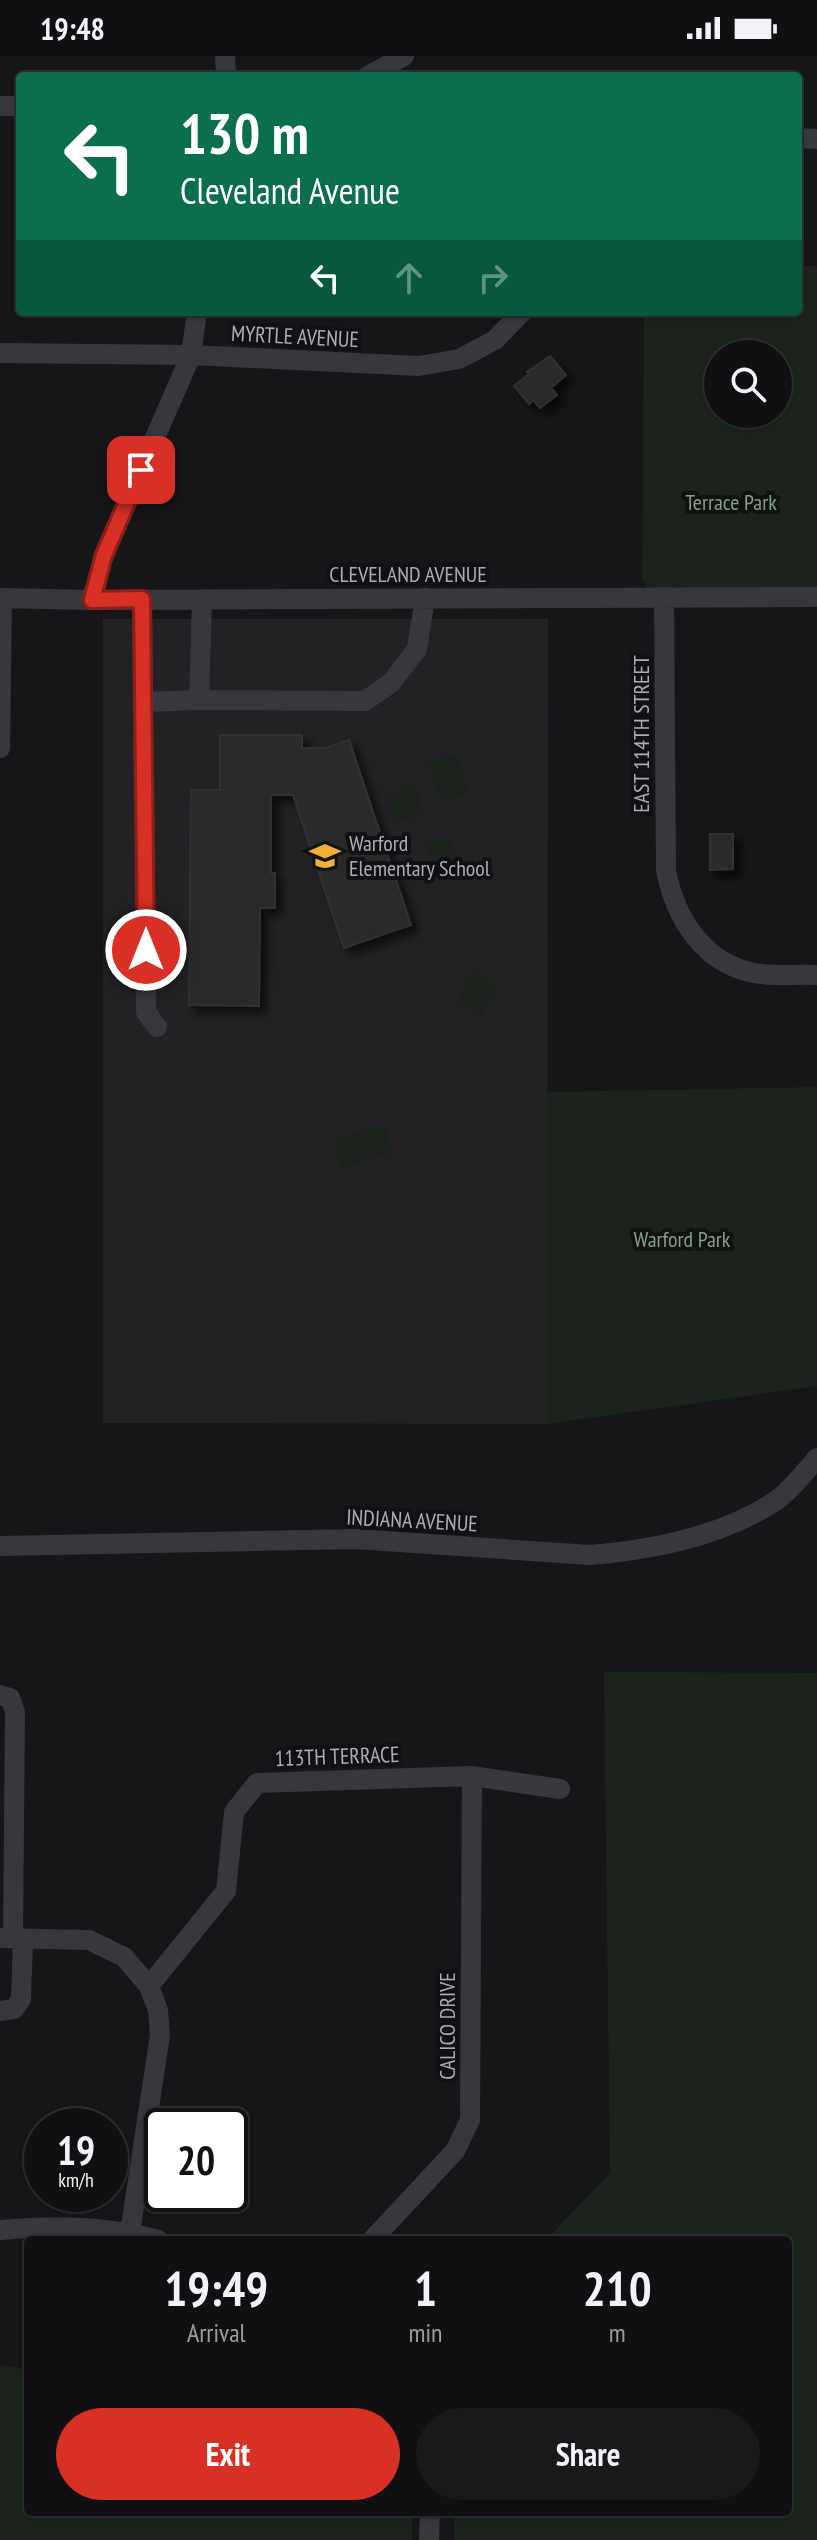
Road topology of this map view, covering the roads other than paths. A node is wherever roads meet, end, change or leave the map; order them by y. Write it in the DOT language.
graph roads {
  1 [pos="404,56"];
  2 [pos="375,72"];
  3 [pos="196,316"];
  4 [pos="518,316"];
  5 [pos="0,353"];
  6 [pos="191,355"];
  7 [pos="664,597"];
  8 [pos="817,597"];
  9 [pos="1,598"];
  10 [pos="425,598"];
  11 [pos="142,599"];
  12 [pos="202,599"];
  13 [pos="92,600"];
  14 [pos="199,700"];
  15 [pos="143,702"];
  16 [pos="0,748"];
  17 [pos="817,975"];
  18 [pos="157,1027"];
  19 [pos="817,1458"];
  20 [pos="809,1480"];
  21 [pos="0,1546"];
  22 [pos="0,1695"];
  23 [pos="472,1776"];
  24 [pos="560,1789"];
  25 [pos="12,1938"];
  26 [pos="149,1986"];
  27 [pos="0,2011"];
  28 [pos="0,2230"];
  29 [pos="130,2233"];
  30 [pos="142,2236"];
  31 [pos="376,2236"];
  32 [pos="430,2516"];
  33 [pos="429,2540"];
  1 -- 2 [label="street"];
  3 -- 6 [label="street"];
  4 -- 6 [label="street, MYRTLE AVENUE"];
  5 -- 6 [label="street, MYRTLE AVENUE"];
  6 -- 13 [label="street"];
  7 -- 8 [label="street, CLEVELAND AVENUE"];
  7 -- 10 [label="street, CLEVELAND AVENUE"];
  7 -- 17 [label="street, EAST 114TH STREET"];
  9 -- 13 [label="street, CLEVELAND AVENUE"];
  9 -- 16 [label="street"];
  10 -- 12 [label="street, CLEVELAND AVENUE"];
  10 -- 14 [label="street"];
  11 -- 12 [label="street, CLEVELAND AVENUE"];
  11 -- 13 [label="street, CLEVELAND AVENUE"];
  11 -- 15 [label="street"];
  12 -- 14 [label="street"];
  14 -- 15 [label="street"];
  15 -- 18 [label="street"];
  19 -- 20 [label="street, INDIANA AVENUE"];
  20 -- 21 [label="street, INDIANA AVENUE"];
  22 -- 25 [label="street"];
  23 -- 24 [label="street, 113TH TERRACE"];
  23 -- 26 [label="street, 113TH TERRACE"];
  23 -- 31 [label="street, CALICO DRIVE"];
  25 -- 26 [label="street"];
  25 -- 27 [label="street"];
  26 -- 29 [label="street"];
  28 -- 29 [label="street"];
  29 -- 30 [label="street"];
  32 -- 33 [label="street"];
}
